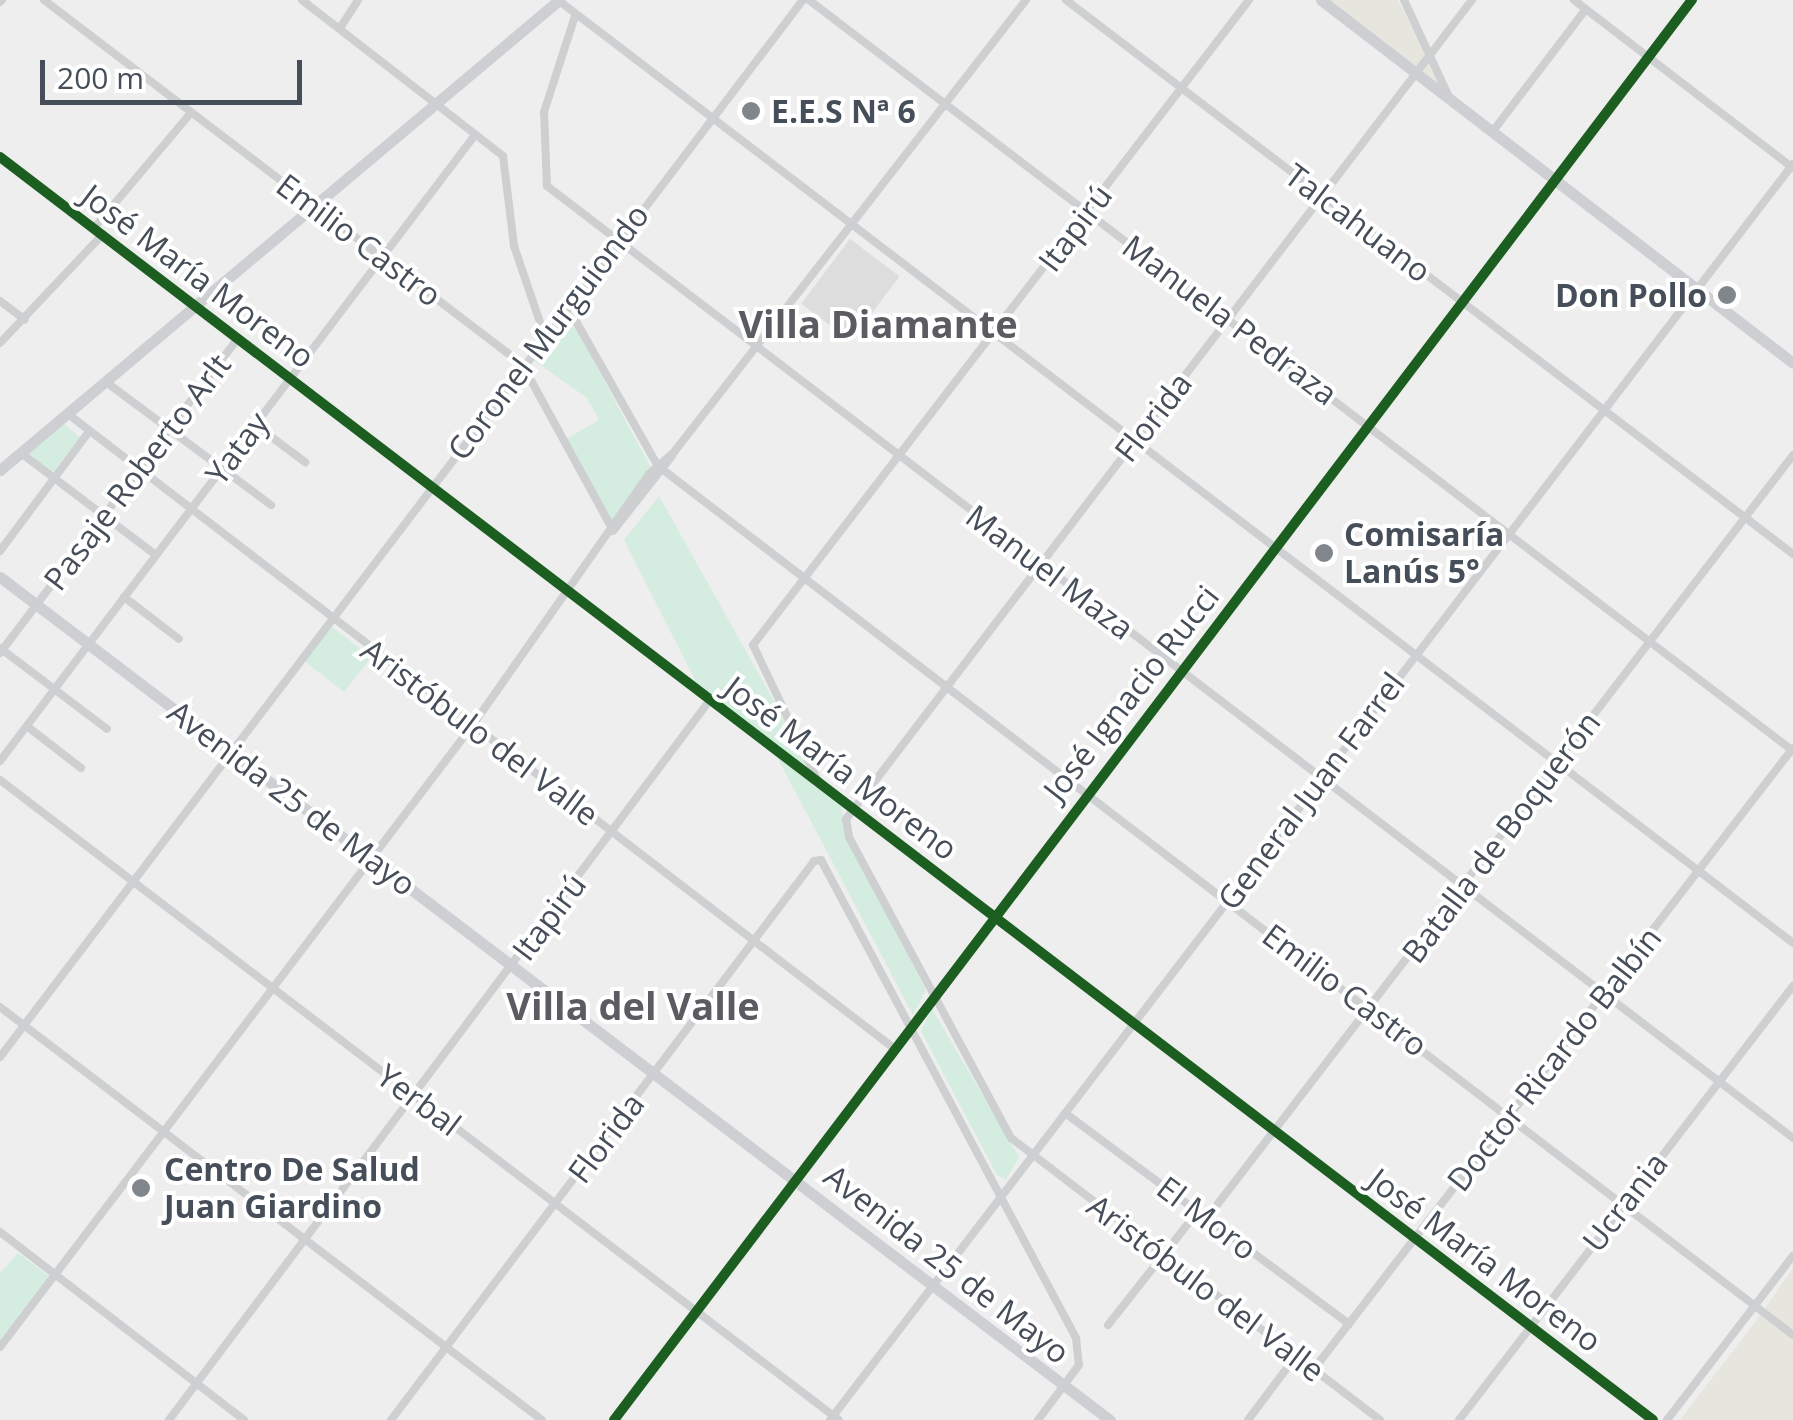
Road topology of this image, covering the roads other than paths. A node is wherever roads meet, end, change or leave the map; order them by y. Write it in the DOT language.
graph roads {
  1 [pos="44,0"];
  2 [pos="302,0"];
  3 [pos="358,0"];
  4 [pos="558,0"];
  5 [pos="806,0"];
  6 [pos="1026,0"];
  7 [pos="1066,0"];
  8 [pos="1249,0"];
  9 [pos="1321,0"];
  10 [pos="1404,0"];
  11 [pos="1472,0"];
  12 [pos="1574,0"];
  13 [pos="1692,0"];
  14 [pos="1586,9"];
  15 [pos="575,16"];
  16 [pos="340,28"];
  17 [pos="1431,52"];
  18 [pos="1648,58"];
  19 [pos="1416,73"];
  20 [pos="1182,89"];
  21 [pos="1450,99"];
  22 [pos="946,104"];
  23 [pos="437,106"];
  24 [pos="191,113"];
  25 [pos="711,119"];
  26 [pos="1494,131"];
  27 [pos="475,135"];
  28 [pos="0,157"];
  29 [pos="1792,166"];
  30 [pos="1558,181"];
  31 [pos="1322,196"];
  32 [pos="314,208"];
  33 [pos="1087,211"];
  34 [pos="852,225"];
  35 [pos="94,228"];
  36 [pos="103,234"];
  37 [pos="616,243"];
  38 [pos="383,256"];
  39 [pos="1699,288"];
  40 [pos="0,301"];
  41 [pos="196,304"];
  42 [pos="1465,304"];
  43 [pos="563,311"];
  44 [pos="25,320"];
  45 [pos="1229,320"];
  46 [pos="544,334"];
  47 [pos="994,334"];
  48 [pos="238,338"];
  49 [pos="0,343"];
  50 [pos="756,348"];
  51 [pos="1793,362"];
  52 [pos="522,364"];
  53 [pos="289,377"];
  54 [pos="106,382"];
  55 [pos="1606,411"];
  56 [pos="68,414"];
  57 [pos="254,424"];
  58 [pos="1370,426"];
  59 [pos="168,428"];
  60 [pos="88,433"];
  61 [pos="1133,441"];
  62 [pos="21,453"];
  63 [pos="1793,456"];
  64 [pos="900,458"];
  65 [pos="304,462"];
  66 [pos="221,468"];
  67 [pos="661,469"];
  68 [pos="0,470"];
  69 [pos="136,470"];
  70 [pos="54,479"];
  71 [pos="431,484"];
  72 [pos="272,505"];
  73 [pos="190,510"];
  74 [pos="102,515"];
  75 [pos="1745,518"];
  76 [pos="613,531"];
  77 [pos="1510,532"];
  78 [pos="1274,548"];
  79 [pos="0,551"];
  80 [pos="1793,554"];
  81 [pos="156,555"];
  82 [pos="1040,564"];
  83 [pos="0,577"];
  84 [pos="806,580"];
  85 [pos="569,590"];
  86 [pos="124,596"];
  87 [pos="36,604"];
  88 [pos="330,617"];
  89 [pos="179,639"];
  90 [pos="1652,641"];
  91 [pos="89,644"];
  92 [pos="1,651"];
  93 [pos="1415,655"];
  94 [pos="1180,672"];
  95 [pos="947,687"];
  96 [pos="55,690"];
  97 [pos="710,700"];
  98 [pos="472,726"];
  99 [pos="28,727"];
  100 [pos="108,729"];
  101 [pos="1793,749"];
  102 [pos="229,750"];
  103 [pos="0,762"];
  104 [pos="1557,763"];
  105 [pos="82,768"];
  106 [pos="1322,778"];
  107 [pos="817,779"];
  108 [pos="0,780"];
  109 [pos="1086,793"];
  110 [pos="852,807"];
  111 [pos="612,833"];
  112 [pos="372,858"];
  113 [pos="1699,872"];
  114 [pos="132,881"];
  115 [pos="1464,887"];
  116 [pos="1227,901"];
  117 [pos="994,916"];
  118 [pos="756,941"];
  119 [pos="1793,943"];
  120 [pos="512,965"];
  121 [pos="1793,986"];
  122 [pos="273,990"];
  123 [pos="1604,994"];
  124 [pos="935,995"];
  125 [pos="0,1007"];
  126 [pos="1369,1009"];
  127 [pos="1133,1024"];
  128 [pos="24,1025"];
  129 [pos="912,1026"];
  130 [pos="894,1049"];
  131 [pos="0,1057"];
  132 [pos="656,1073"];
  133 [pos="1720,1081"];
  134 [pos="414,1096"];
  135 [pos="1066,1112"];
  136 [pos="1510,1115"];
  137 [pos="164,1131"];
  138 [pos="1274,1131"];
  139 [pos="1793,1138"];
  140 [pos="1032,1157"];
  141 [pos="796,1180"];
  142 [pos="1002,1198"];
  143 [pos="556,1204"];
  144 [pos="1624,1204"];
  145 [pos="1198,1211"];
  146 [pos="1208,1218"];
  147 [pos="0,1232"];
  148 [pos="1416,1239"];
  149 [pos="305,1240"];
  150 [pos="1163,1256"];
  151 [pos="1793,1256"];
  152 [pos="56,1276"];
  153 [pos="934,1284"];
  154 [pos="1754,1306"];
  155 [pos="697,1311"];
  156 [pos="1108,1324"];
  157 [pos="1349,1324"];
  158 [pos="1531,1325"];
  159 [pos="1793,1335"];
  160 [pos="447,1346"];
  161 [pos="0,1347"];
  162 [pos="1296,1356"];
  163 [pos="1314,1369"];
  164 [pos="196,1384"];
  165 [pos="1065,1386"];
  166 [pos="834,1419"];
  167 [pos="169,1420"];
  168 [pos="244,1420"];
  169 [pos="391,1420"];
  170 [pos="542,1420"];
  171 [pos="614,1420"];
  172 [pos="1038,1420"];
  173 [pos="1110,1420"];
  174 [pos="1248,1420"];
  175 [pos="1380,1420"];
  176 [pos="1459,1420"];
  177 [pos="1653,1420"];
  178 [pos="1668,1420"];
  1 -- 24 [label="street, Emilio Castro"];
  2 -- 16 [label="street"];
  3 -- 16 [label="street"];
  4 -- 15 [label="street"];
  4 -- 23 [label="main road"];
  5 -- 22 [label="street, Manuela Pedraza"];
  5 -- 25 [label="street, Coronel Murguiondo"];
  6 -- 22 [label="street"];
  7 -- 20 [label="street, Talcahuano"];
  8 -- 20 [label="street, Itapirú"];
  9 -- 19 [label="main road"];
  10 -- 17 [label="street"];
  11 -- 17 [label="street, Florida"];
  12 -- 14 [label="street"];
  13 -- 18 [label="street, José Ignacio Rucci"];
  14 -- 18 [label="street"];
  14 -- 26 [label="street"];
  15 -- 25 [label="street"];
  15 -- 37 [label="street, Manuel Maza"];
  16 -- 23 [label="street"];
  17 -- 19 [label="street, Florida"];
  17 -- 21 [label="street"];
  18 -- 29 [label="street"];
  18 -- 30 [label="street, José Ignacio Rucci"];
  19 -- 21 [label="main road"];
  19 -- 31 [label="street, Florida"];
  20 -- 31 [label="street, Talcahuano"];
  20 -- 33 [label="street, Itapirú"];
  21 -- 26 [label="main road"];
  22 -- 33 [label="street, Manuela Pedraza"];
  22 -- 34 [label="street"];
  23 -- 27 [label="street"];
  23 -- 32 [label="main road"];
  24 -- 32 [label="street, Emilio Castro"];
  24 -- 35 [label="street"];
  25 -- 34 [label="street"];
  25 -- 37 [label="street, Coronel Murguiondo"];
  26 -- 30 [label="main road"];
  27 -- 38 [label="street, Yatay"];
  27 -- 46 [label="street"];
  28 -- 35 [label="street, José María Moreno"];
  29 -- 39 [label="street, General Juan Farrel"];
  30 -- 39 [label="main road"];
  30 -- 42 [label="street, José Ignacio Rucci"];
  31 -- 42 [label="street, Talcahuano"];
  31 -- 45 [label="street, Florida"];
  32 -- 38 [label="street, Emilio Castro"];
  32 -- 41 [label="main road"];
  33 -- 45 [label="street, Manuela Pedraza"];
  33 -- 47 [label="street, Itapirú"];
  34 -- 47 [label="street"];
  34 -- 50 [label="street"];
  35 -- 36 [label="street, José María Moreno"];
  36 -- 41 [label="street, José María Moreno"];
  36 -- 44 [label="street"];
  37 -- 43 [label="street, Coronel Murguiondo"];
  37 -- 50 [label="street, Manuel Maza"];
  38 -- 52 [label="street, Emilio Castro"];
  38 -- 53 [label="street, Yatay"];
  39 -- 51 [label="main road"];
  39 -- 55 [label="street, General Juan Farrel"];
  40 -- 44 [label="street"];
  41 -- 48 [label="street, José María Moreno"];
  41 -- 54 [label="main road"];
  42 -- 55 [label="street, Talcahuano"];
  42 -- 58 [label="street, José Ignacio Rucci"];
  43 -- 46 [label="street, Coronel Murguiondo"];
  43 -- 67 [label="street"];
  44 -- 49 [label="street"];
  45 -- 58 [label="street, Manuela Pedraza"];
  45 -- 61 [label="street, Florida"];
  46 -- 52 [label="street, Coronel Murguiondo"];
  47 -- 61 [label="street"];
  47 -- 64 [label="street, Itapirú"];
  48 -- 53 [label="street, José María Moreno"];
  48 -- 59 [label="street, Pasaje Roberto Arlt"];
  50 -- 64 [label="street, Manuel Maza"];
  50 -- 67 [label="street"];
  52 -- 71 [label="street, Coronel Murguiondo"];
  52 -- 76 [label="street, Emilio Castro"];
  53 -- 57 [label="street, Yatay"];
  53 -- 71 [label="street, José María Moreno"];
  54 -- 56 [label="main road"];
  54 -- 59 [label="street"];
  55 -- 75 [label="street, Talcahuano"];
  55 -- 77 [label="street, General Juan Farrel"];
  56 -- 60 [label="street, Aristóbulo del Valle"];
  56 -- 62 [label="main road"];
  57 -- 65 [label="street"];
  57 -- 66 [label="street, Yatay"];
  58 -- 77 [label="street, Manuela Pedraza"];
  58 -- 78 [label="street, José Ignacio Rucci"];
  59 -- 66 [label="street"];
  59 -- 69 [label="street, Pasaje Roberto Arlt"];
  60 -- 69 [label="street, Aristóbulo del Valle"];
  60 -- 70 [label="street"];
  61 -- 78 [label="street"];
  61 -- 82 [label="street, Florida"];
  62 -- 68 [label="main road"];
  62 -- 70 [label="street"];
  63 -- 75 [label="street, Batalla de Boquerón"];
  64 -- 82 [label="street, Manuel Maza"];
  64 -- 84 [label="street, Itapirú"];
  66 -- 72 [label="street"];
  66 -- 73 [label="street, Yatay"];
  67 -- 76 [label="street"];
  67 -- 84 [label="street, Emilio Castro"];
  69 -- 73 [label="street, Aristóbulo del Valle"];
  69 -- 74 [label="street, Pasaje Roberto Arlt"];
  70 -- 74 [label="street"];
  70 -- 79 [label="street"];
  71 -- 85 [label="street, José María Moreno"];
  71 -- 88 [label="street, Coronel Murguiondo"];
  73 -- 81 [label="street, Yatay"];
  73 -- 88 [label="street, Aristóbulo del Valle"];
  74 -- 81 [label="street"];
  74 -- 87 [label="street, Pasaje Roberto Arlt"];
  75 -- 80 [label="street, Talcahuano"];
  75 -- 90 [label="street, Batalla de Boquerón"];
  76 -- 85 [label="street"];
  77 -- 90 [label="street, Manuela Pedraza"];
  77 -- 93 [label="street, General Juan Farrel"];
  78 -- 93 [label="street"];
  78 -- 94 [label="street, José Ignacio Rucci"];
  81 -- 86 [label="street, Yatay"];
  82 -- 94 [label="street, Manuel Maza"];
  82 -- 95 [label="street, Florida"];
  83 -- 87 [label="main road, Avenida 25 de Mayo"];
  84 -- 95 [label="street, Emilio Castro"];
  84 -- 107 [label="street, Itapirú"];
  85 -- 97 [label="street, José María Moreno"];
  85 -- 98 [label="street"];
  86 -- 89 [label="street"];
  86 -- 91 [label="street, Yatay"];
  87 -- 91 [label="main road, Avenida 25 de Mayo"];
  87 -- 92 [label="street, Pasaje Roberto Arlt"];
  88 -- 98 [label="street, Aristóbulo del Valle"];
  88 -- 102 [label="street, Coronel Murguiondo"];
  90 -- 101 [label="street, Manuela Pedraza"];
  90 -- 104 [label="street, Batalla de Boquerón"];
  91 -- 96 [label="street, Yatay"];
  91 -- 102 [label="main road, Avenida 25 de Mayo"];
  92 -- 96 [label="street"];
  93 -- 104 [label="street"];
  93 -- 106 [label="street, General Juan Farrel"];
  94 -- 106 [label="street, Manuel Maza"];
  94 -- 109 [label="street, José Ignacio Rucci"];
  95 -- 109 [label="street, Emilio Castro"];
  95 -- 110 [label="street, Florida"];
  96 -- 99 [label="street, Yatay"];
  96 -- 100 [label="street"];
  97 -- 107 [label="street, José María Moreno"];
  97 -- 111 [label="street, Itapirú"];
  98 -- 111 [label="street, Aristóbulo del Valle"];
  98 -- 112 [label="street"];
  99 -- 103 [label="street, Yatay"];
  99 -- 105 [label="street"];
  101 -- 113 [label="street, Doctor Ricardo Balbín"];
  102 -- 112 [label="main road, Avenida 25 de Mayo"];
  102 -- 114 [label="street, Coronel Murguiondo"];
  104 -- 113 [label="street"];
  104 -- 115 [label="street, Batalla de Boquerón"];
  106 -- 115 [label="street, Manuel Maza"];
  106 -- 116 [label="street, General Juan Farrel"];
  107 -- 110 [label="street, José María Moreno"];
  108 -- 114 [label="street, Yerbal"];
  109 -- 116 [label="street, Emilio Castro"];
  109 -- 117 [label="street, José Ignacio Rucci"];
  110 -- 117 [label="street, José María Moreno"];
  110 -- 124 [label="street, Aristóbulo del Valle"];
  111 -- 118 [label="street, Aristóbulo del Valle"];
  111 -- 120 [label="street, Itapirú"];
  112 -- 120 [label="main road, Avenida 25 de Mayo"];
  112 -- 122 [label="street"];
  113 -- 119 [label="street"];
  113 -- 123 [label="street, Doctor Ricardo Balbín"];
  114 -- 122 [label="street, Yerbal"];
  114 -- 128 [label="street, Coronel Murguiondo"];
  115 -- 123 [label="street, Manuel Maza"];
  115 -- 126 [label="street, Batalla de Boquerón"];
  116 -- 126 [label="street, Emilio Castro"];
  116 -- 127 [label="street, General Juan Farrel"];
  117 -- 124 [label="street, José Ignacio Rucci"];
  117 -- 127 [label="street, José María Moreno"];
  118 -- 129 [label="street, Florida"];
  118 -- 130 [label="street, Aristóbulo del Valle"];
  118 -- 132 [label="street, Florida"];
  120 -- 132 [label="main road, Avenida 25 de Mayo"];
  120 -- 134 [label="street, Itapirú"];
  121 -- 133 [label="street, Ucrania"];
  122 -- 134 [label="street, Yerbal"];
  122 -- 137 [label="street"];
  123 -- 133 [label="street, Manuel Maza"];
  123 -- 136 [label="street, Doctor Ricardo Balbín"];
  124 -- 129 [label="street, José Ignacio Rucci"];
  124 -- 140 [label="street, Aristóbulo del Valle"];
  125 -- 128 [label="street"];
  126 -- 136 [label="street, Emilio Castro"];
  126 -- 138 [label="street, Batalla de Boquerón"];
  127 -- 135 [label="street, General Juan Farrel"];
  127 -- 138 [label="street, José María Moreno"];
  128 -- 131 [label="street"];
  128 -- 137 [label="street"];
  129 -- 130 [label="street, José Ignacio Rucci"];
  129 -- 142 [label="street"];
  130 -- 141 [label="street, José Ignacio Rucci"];
  132 -- 141 [label="main road, Avenida 25 de Mayo"];
  132 -- 143 [label="street, Florida"];
  133 -- 139 [label="street, Manuel Maza"];
  133 -- 144 [label="street, Ucrania"];
  134 -- 143 [label="street, Yerbal"];
  134 -- 149 [label="street, Itapirú"];
  135 -- 140 [label="street, General Juan Farrel"];
  135 -- 145 [label="street, El Moro"];
  136 -- 144 [label="street, Emilio Castro"];
  136 -- 148 [label="street, Doctor Ricardo Balbín"];
  137 -- 149 [label="street"];
  137 -- 152 [label="street"];
  138 -- 146 [label="street, Batalla de Boquerón"];
  138 -- 148 [label="street, José María Moreno"];
  140 -- 142 [label="street, General Juan Farrel"];
  140 -- 150 [label="street, Aristóbulo del Valle"];
  141 -- 153 [label="main road, Avenida 25 de Mayo"];
  141 -- 155 [label="street, José Ignacio Rucci"];
  142 -- 153 [label="street, General Juan Farrel"];
  142 -- 165 [label="street"];
  143 -- 155 [label="street, Yerbal"];
  143 -- 160 [label="street, Florida"];
  144 -- 154 [label="street, Emilio Castro"];
  144 -- 158 [label="street, Ucrania"];
  145 -- 146 [label="street, El Moro"];
  145 -- 150 [label="street"];
  146 -- 157 [label="street, El Moro"];
  147 -- 152 [label="street"];
  148 -- 157 [label="street, Doctor Ricardo Balbín"];
  148 -- 158 [label="street, José María Moreno"];
  149 -- 160 [label="street"];
  149 -- 164 [label="street, Itapirú"];
  150 -- 156 [label="street"];
  150 -- 162 [label="street, Aristóbulo del Valle"];
  151 -- 154 [label="street"];
  152 -- 161 [label="street"];
  152 -- 164 [label="street"];
  153 -- 165 [label="main road, Avenida 25 de Mayo"];
  153 -- 166 [label="street, General Juan Farrel"];
  154 -- 159 [label="street, Emilio Castro"];
  154 -- 178 [label="street"];
  155 -- 166 [label="street, Yerbal"];
  155 -- 171 [label="street, José Ignacio Rucci"];
  157 -- 163 [label="street, Doctor Ricardo Balbín"];
  158 -- 176 [label="street, Ucrania"];
  158 -- 177 [label="street, José María Moreno"];
  160 -- 169 [label="street, Florida"];
  160 -- 170 [label="street"];
  162 -- 163 [label="street, Aristóbulo del Valle"];
  162 -- 174 [label="street"];
  163 -- 175 [label="street, Aristóbulo del Valle"];
  164 -- 167 [label="street, Itapirú"];
  164 -- 168 [label="street"];
  165 -- 172 [label="street"];
  165 -- 173 [label="main road, Avenida 25 de Mayo"];
}
